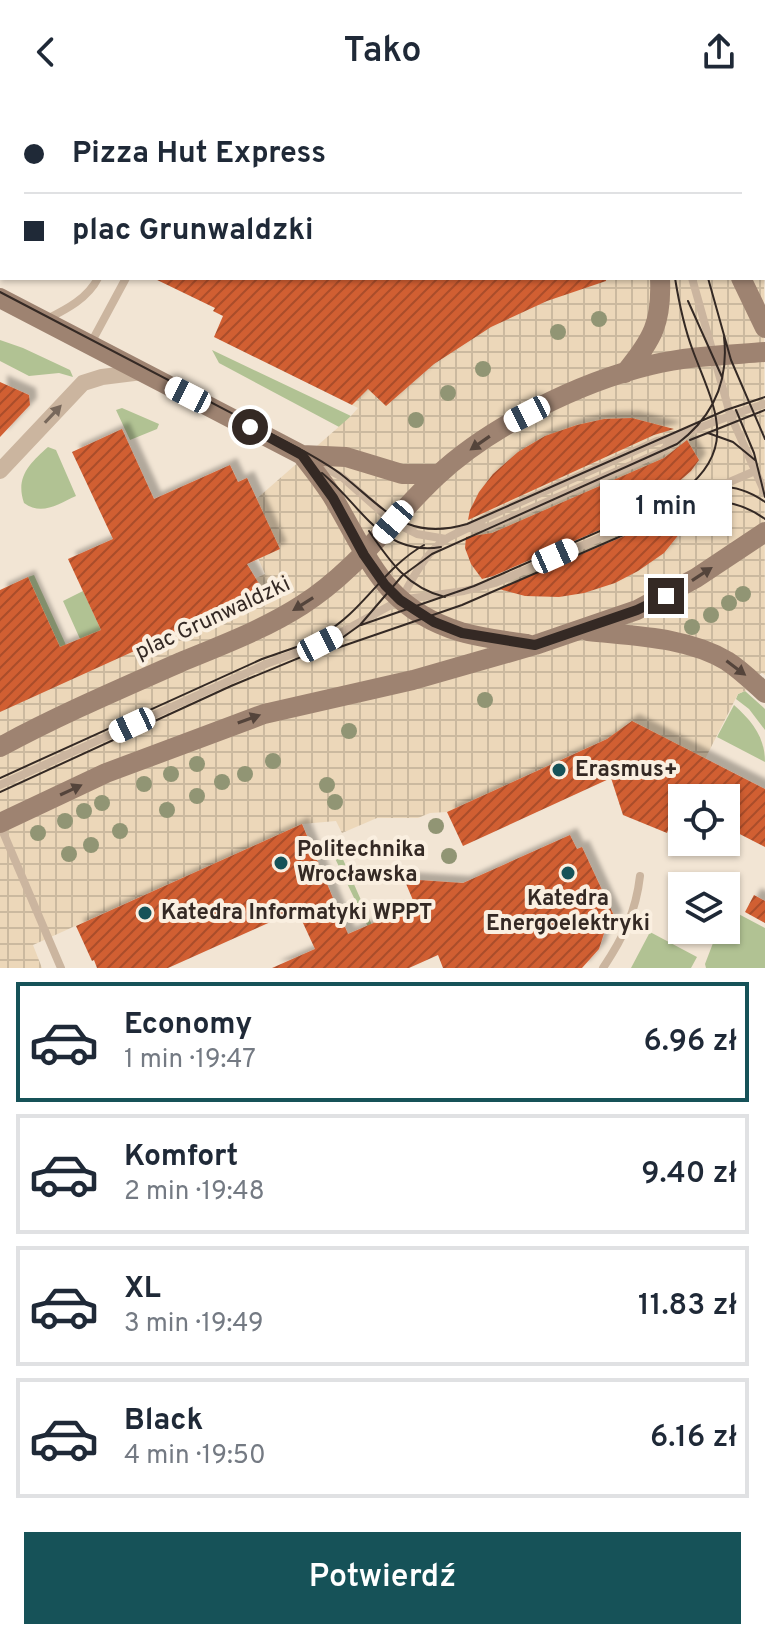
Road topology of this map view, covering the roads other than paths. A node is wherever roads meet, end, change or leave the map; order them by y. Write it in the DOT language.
graph roads {
  1 [pos="97,280"];
  2 [pos="125,280"];
  3 [pos="660,280"];
  4 [pos="693,280"];
  5 [pos="742,280"];
  6 [pos="0,298"];
  7 [pos="44,321"];
  8 [pos="765,328"];
  9 [pos="91,344"];
  10 [pos="765,352"];
  11 [pos="716,356"];
  12 [pos="142,372"];
  13 [pos="625,373"];
  14 [pos="765,404"];
  15 [pos="730,414"];
  16 [pos="302,455"];
  17 [pos="0,471"];
  18 [pos="755,471"];
  19 [pos="439,474"];
  20 [pos="765,493"];
  21 [pos="393,522"];
  22 [pos="765,532"];
  23 [pos="446,539"];
  24 [pos="364,555"];
  25 [pos="400,600"];
  26 [pos="580,630"];
  27 [pos="535,645"];
  28 [pos="765,693"];
  29 [pos="0,747"];
  30 [pos="0,785"];
  31 [pos="0,824"];
  32 [pos="640,876"];
  33 [pos="61,968"];
  34 [pos="603,968"];
  1 -- 7 [label="lane"];
  2 -- 9 [label="lane"];
  3 -- 13 [label="main road"];
  4 -- 11 [label="lane"];
  5 -- 8 [label="main road"];
  6 -- 7 [label="main road"];
  7 -- 9 [label="main road"];
  9 -- 12 [label="main road"];
  10 -- 11 [label="main road, plac Grunwaldzki"];
  11 -- 13 [label="main road, plac Grunwaldzki"];
  11 -- 15 [label="lane"];
  12 -- 16 [label="main road"];
  17 -- 12 [label="street, one-way"];
  13 -- 19 [label="main road, plac Grunwaldzki, one-way"];
  14 -- 15 [label="lane"];
  15 -- 18 [label="lane"];
  15 -- 23 [label="lane"];
  16 -- 19 [label="main road"];
  16 -- 21 [label="lane"];
  16 -- 24 [label="main road"];
  18 -- 20 [label="lane"];
  18 -- 25 [label="lane"];
  19 -- 21 [label="main road, plac Grunwaldzki"];
  21 -- 23 [label="lane"];
  21 -- 24 [label="main road, plac Grunwaldzki"];
  26 -- 22 [label="main road, one-way"];
  23 -- 25 [label="lane"];
  24 -- 25 [label="main road"];
  24 -- 29 [label="main road, plac Grunwaldzki, one-way"];
  25 -- 27 [label="main road"];
  25 -- 30 [label="lane"];
  26 -- 27 [label="main road"];
  26 -- 28 [label="main road, one-way"];
  31 -- 27 [label="main road, one-way"];
  31 -- 33 [label="lane"];
  32 -- 34 [label="lane"];
}
